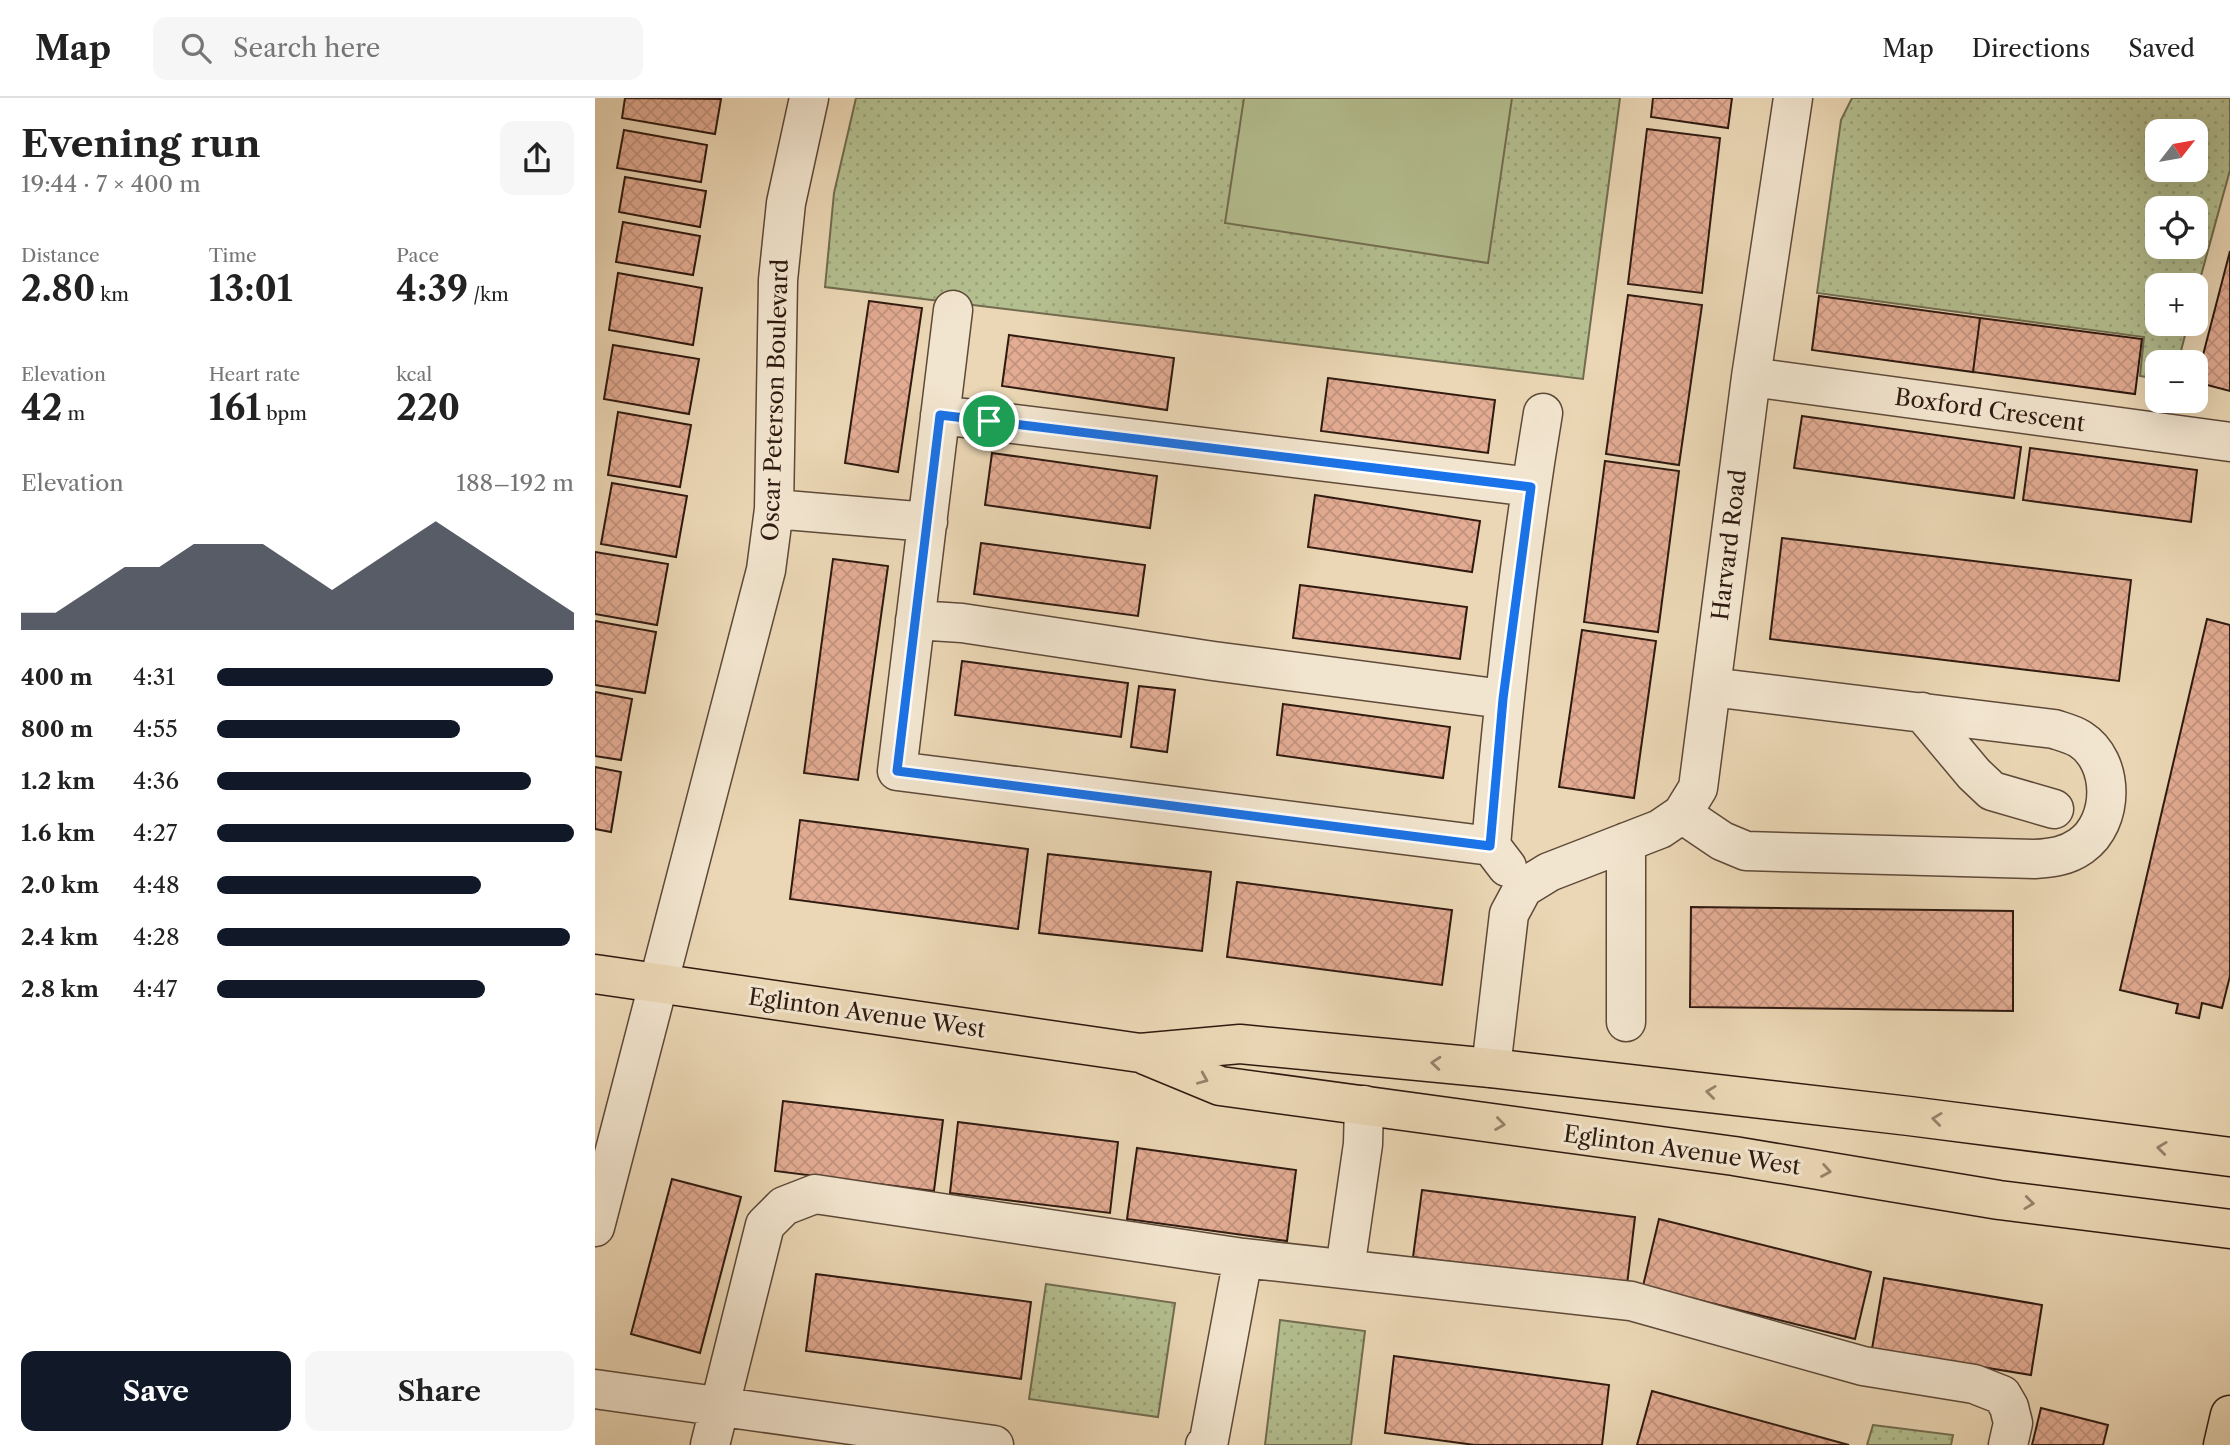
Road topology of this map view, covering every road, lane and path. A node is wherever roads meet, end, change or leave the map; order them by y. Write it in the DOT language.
graph roads {
  1 [pos="809,98"];
  2 [pos="1793,98"];
  3 [pos="953,310"];
  4 [pos="1751,377"];
  5 [pos="1543,413"];
  6 [pos="940,415"];
  7 [pos="2230,442"];
  8 [pos="1531,487"];
  9 [pos="774,509"];
  10 [pos="928,522"];
  11 [pos="915,620"];
  12 [pos="1711,687"];
  13 [pos="1503,699"];
  14 [pos="1922,712"];
  15 [pos="2054,809"];
  16 [pos="1682,814"];
  17 [pos="1626,842"];
  18 [pos="1490,846"];
  19 [pos="1523,888"];
  20 [pos="595,974"];
  21 [pos="658,985"];
  22 [pos="1626,1022"];
  23 [pos="1140,1053"];
  24 [pos="1490,1068"];
  25 [pos="1364,1105"];
  26 [pos="2230,1157"];
  27 [pos="595,1227"];
  28 [pos="2230,1229"];
  29 [pos="1243,1258"];
  30 [pos="1345,1269"];
  31 [pos="595,1389"];
  32 [pos="720,1406"];
  33 [pos="2230,1416"];
  34 [pos="710,1445"];
  35 [pos="994,1445"];
  36 [pos="1205,1445"];
  37 [pos="2008,1445"];
  38 [pos="2223,1445"];
  1 -- 9 [label="street, Oscar Peterson Boulevard"];
  2 -- 4 [label="street, Harvard Road"];
  3 -- 6 [label="street"];
  4 -- 7 [label="street, Boxford Crescent"];
  4 -- 12 [label="street, Harvard Road"];
  5 -- 8 [label="street"];
  6 -- 8 [label="street"];
  6 -- 10 [label="street"];
  8 -- 13 [label="street"];
  9 -- 10 [label="street"];
  9 -- 21 [label="street, Oscar Peterson Boulevard"];
  10 -- 11 [label="street"];
  11 -- 13 [label="street"];
  11 -- 18 [label="street"];
  12 -- 14 [label="street"];
  12 -- 16 [label="street, Harvard Road"];
  13 -- 18 [label="street"];
  14 -- 15 [label="street"];
  14 -- 16 [label="street"];
  16 -- 17 [label="street"];
  17 -- 19 [label="street"];
  17 -- 22 [label="street"];
  18 -- 19 [label="street"];
  19 -- 24 [label="street"];
  20 -- 21 [label="main road, Eglinton Avenue West"];
  21 -- 23 [label="main road, Eglinton Avenue West"];
  21 -- 27 [label="street, Oscar Peterson Boulevard"];
  24 -- 23 [label="main road, Eglinton Avenue West, one-way"];
  23 -- 25 [label="main road, Eglinton Avenue West, one-way"];
  26 -- 24 [label="main road, Eglinton Avenue West, one-way"];
  25 -- 28 [label="main road, Eglinton Avenue West, one-way"];
  25 -- 30 [label="street"];
  29 -- 30 [label="street"];
  29 -- 32 [label="street"];
  29 -- 36 [label="street"];
  30 -- 37 [label="street"];
  31 -- 32 [label="street"];
  32 -- 34 [label="street"];
  32 -- 35 [label="street"];
  33 -- 38 [label="main road"];
}
